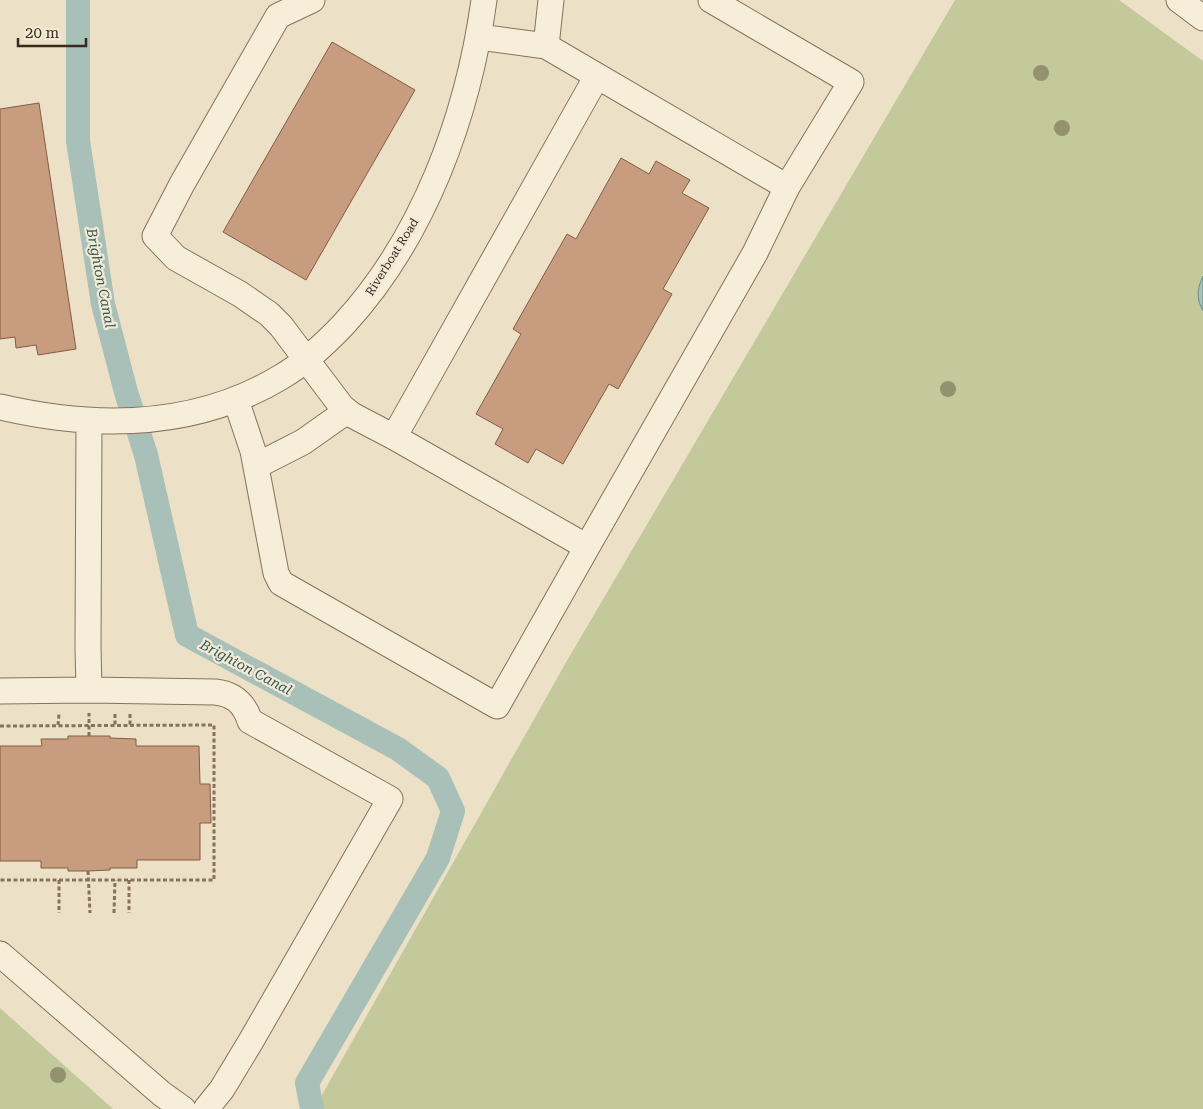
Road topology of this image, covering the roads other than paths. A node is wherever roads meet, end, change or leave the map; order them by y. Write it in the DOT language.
graph roads {
  1 [pos="312,0"];
  2 [pos="484,0"];
  3 [pos="552,0"];
  4 [pos="711,0"];
  5 [pos="1179,0"];
  6 [pos="1203,18"];
  7 [pos="479,37"];
  8 [pos="546,46"];
  9 [pos="596,76"];
  10 [pos="787,187"];
  11 [pos="306,360"];
  12 [pos="236,400"];
  13 [pos="0,407"];
  14 [pos="347,412"];
  15 [pos="101,422"];
  16 [pos="394,437"];
  17 [pos="256,466"];
  18 [pos="587,547"];
  19 [pos="89,690"];
  20 [pos="0,691"];
  21 [pos="0,954"];
  22 [pos="183,1109"];
  23 [pos="206,1109"];
  1 -- 11 [label="street"];
  2 -- 7 [label="street, Riverboat Road"];
  3 -- 8 [label="street"];
  4 -- 10 [label="street"];
  5 -- 6 [label="street"];
  7 -- 8 [label="street"];
  7 -- 11 [label="street, Riverboat Road"];
  8 -- 9 [label="street"];
  9 -- 10 [label="street"];
  9 -- 16 [label="street"];
  10 -- 18 [label="street"];
  11 -- 12 [label="street, Riverboat Road"];
  11 -- 14 [label="street"];
  12 -- 15 [label="street, Riverboat Road"];
  12 -- 17 [label="street"];
  13 -- 15 [label="street, Riverboat Road"];
  14 -- 16 [label="street"];
  14 -- 17 [label="street"];
  15 -- 19 [label="street"];
  16 -- 18 [label="street"];
  17 -- 18 [label="street"];
  19 -- 20 [label="street"];
  19 -- 23 [label="street"];
  21 -- 22 [label="street"];
}
